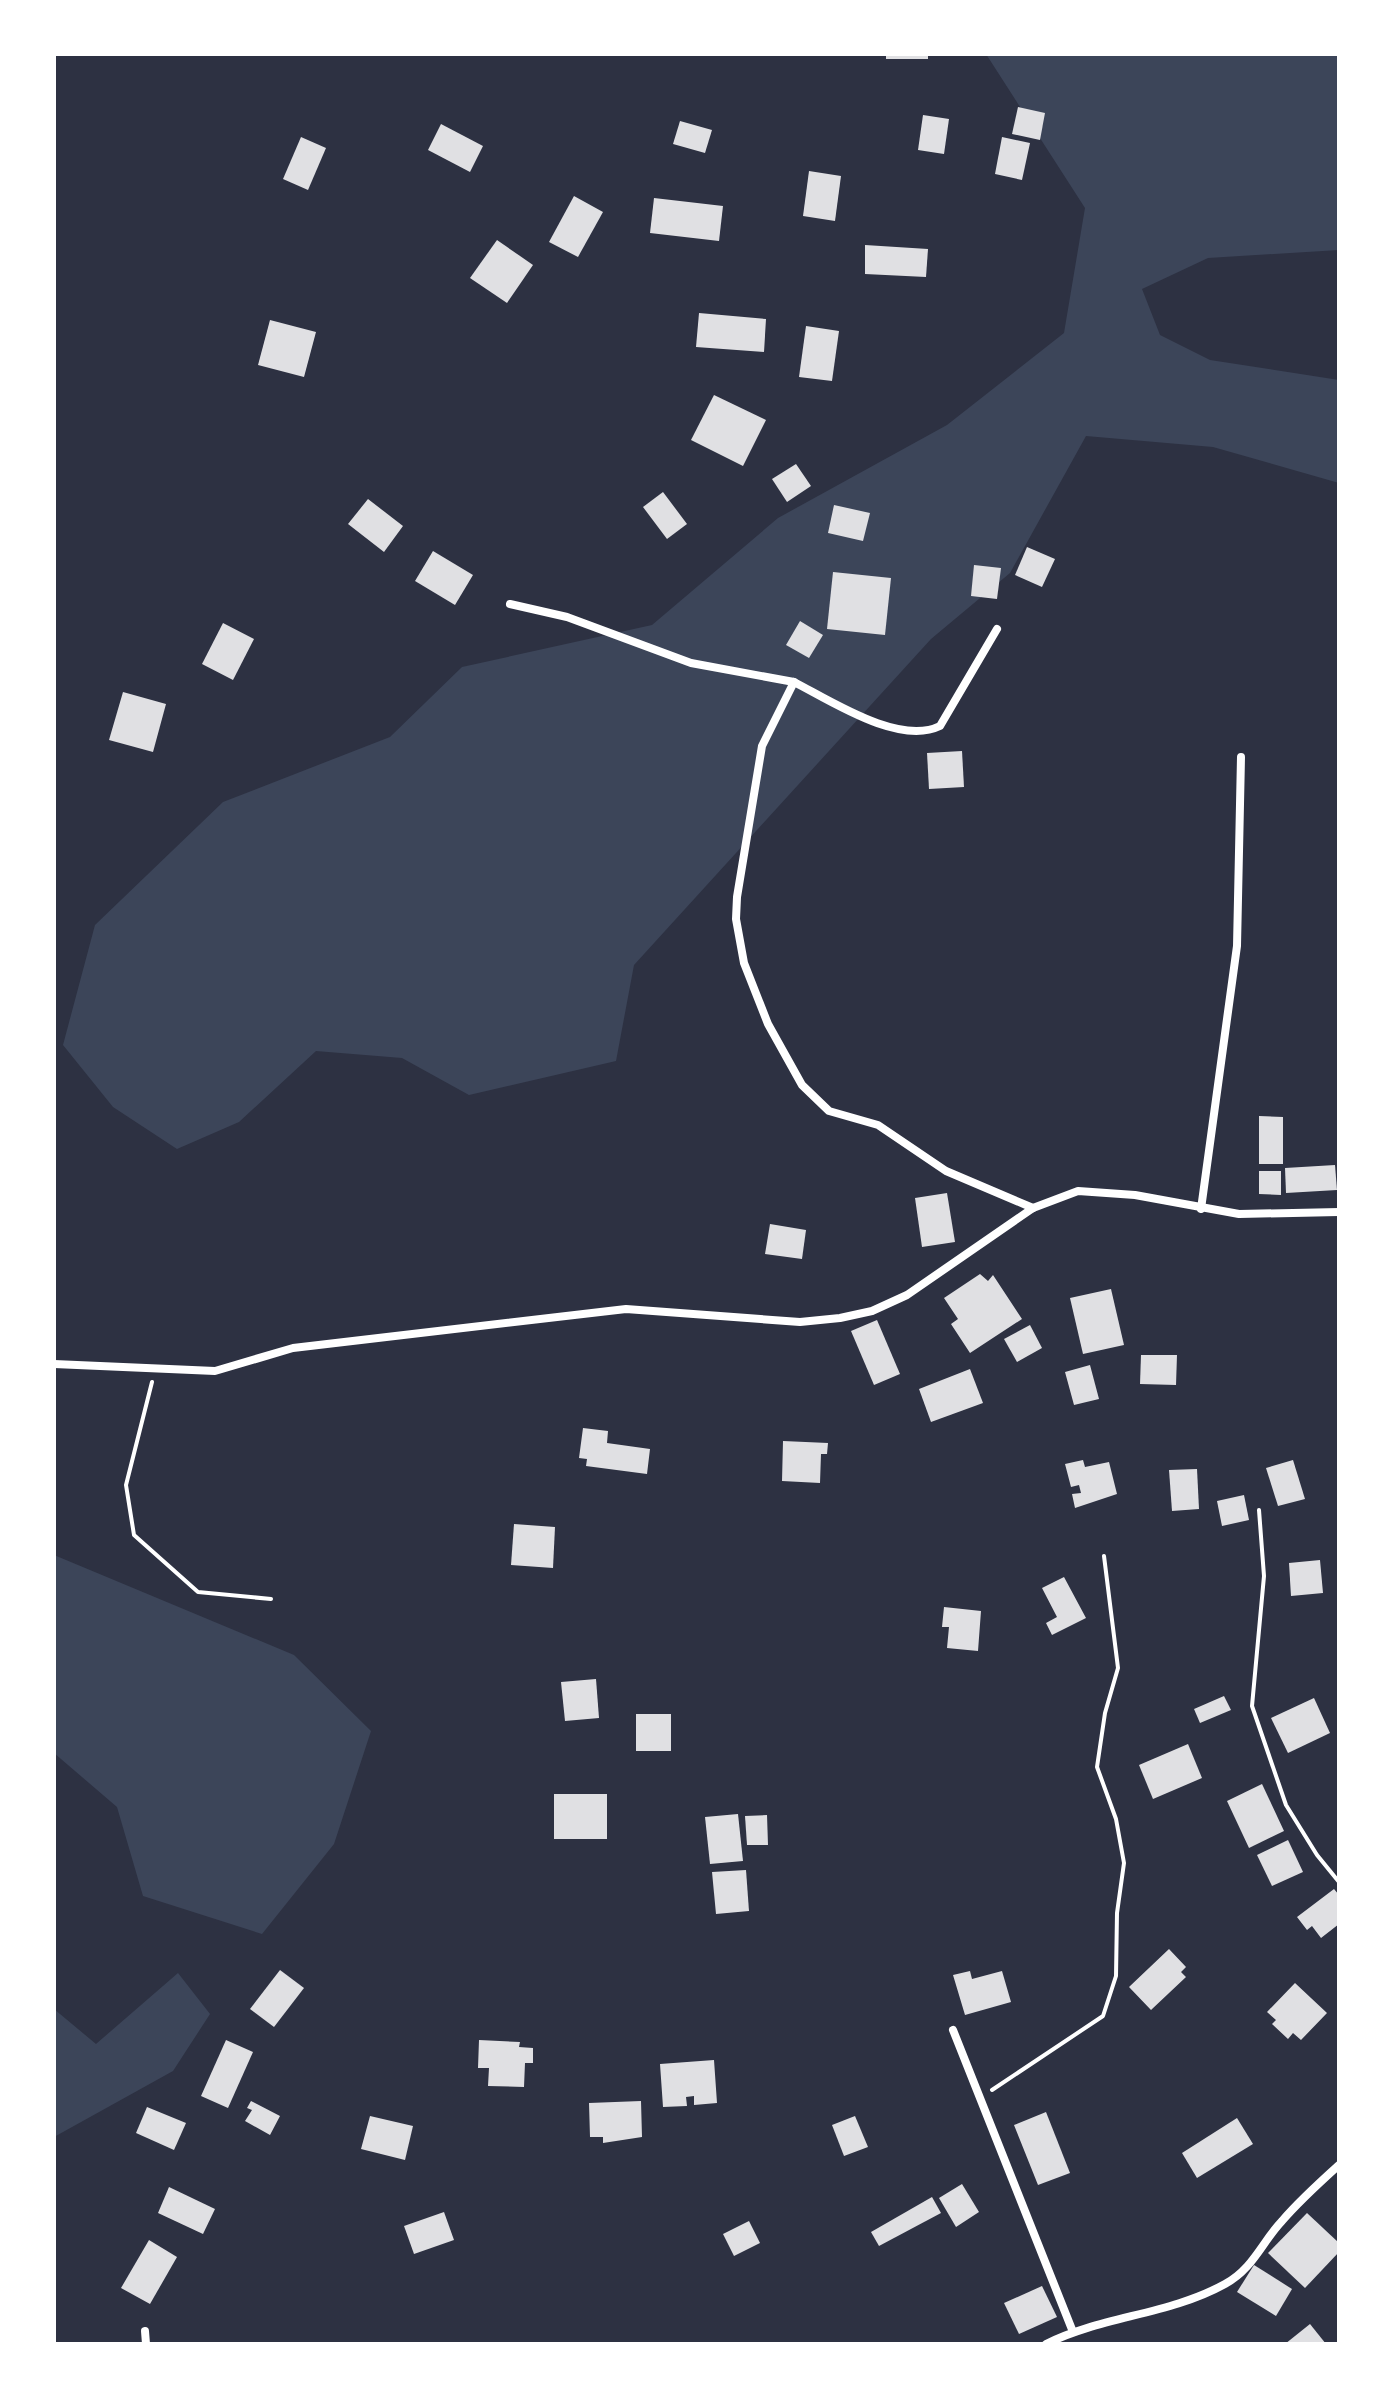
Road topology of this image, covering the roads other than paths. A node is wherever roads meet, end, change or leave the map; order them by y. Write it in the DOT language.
graph roads {
  1 [pos="510,604"];
  2 [pos="997,629"];
  3 [pos="794,682"];
  4 [pos="1241,757"];
  5 [pos="1033,1208"];
  6 [pos="1201,1209"];
  7 [pos="1339,1212"];
  8 [pos="54,1364"];
  9 [pos="953,2030"];
  10 [pos="1339,2165"];
  11 [pos="145,2331"];
  12 [pos="1073,2332"];
  13 [pos="146,2344"];
  14 [pos="1046,2344"];
  1 -- 3 [label="street"];
  2 -- 3 [label="street"];
  3 -- 5 [label="street"];
  4 -- 6 [label="street"];
  5 -- 6 [label="street"];
  5 -- 8 [label="street"];
  6 -- 7 [label="street"];
  9 -- 12 [label="street"];
  10 -- 12 [label="street"];
  11 -- 13 [label="street"];
  12 -- 14 [label="street"];
}
